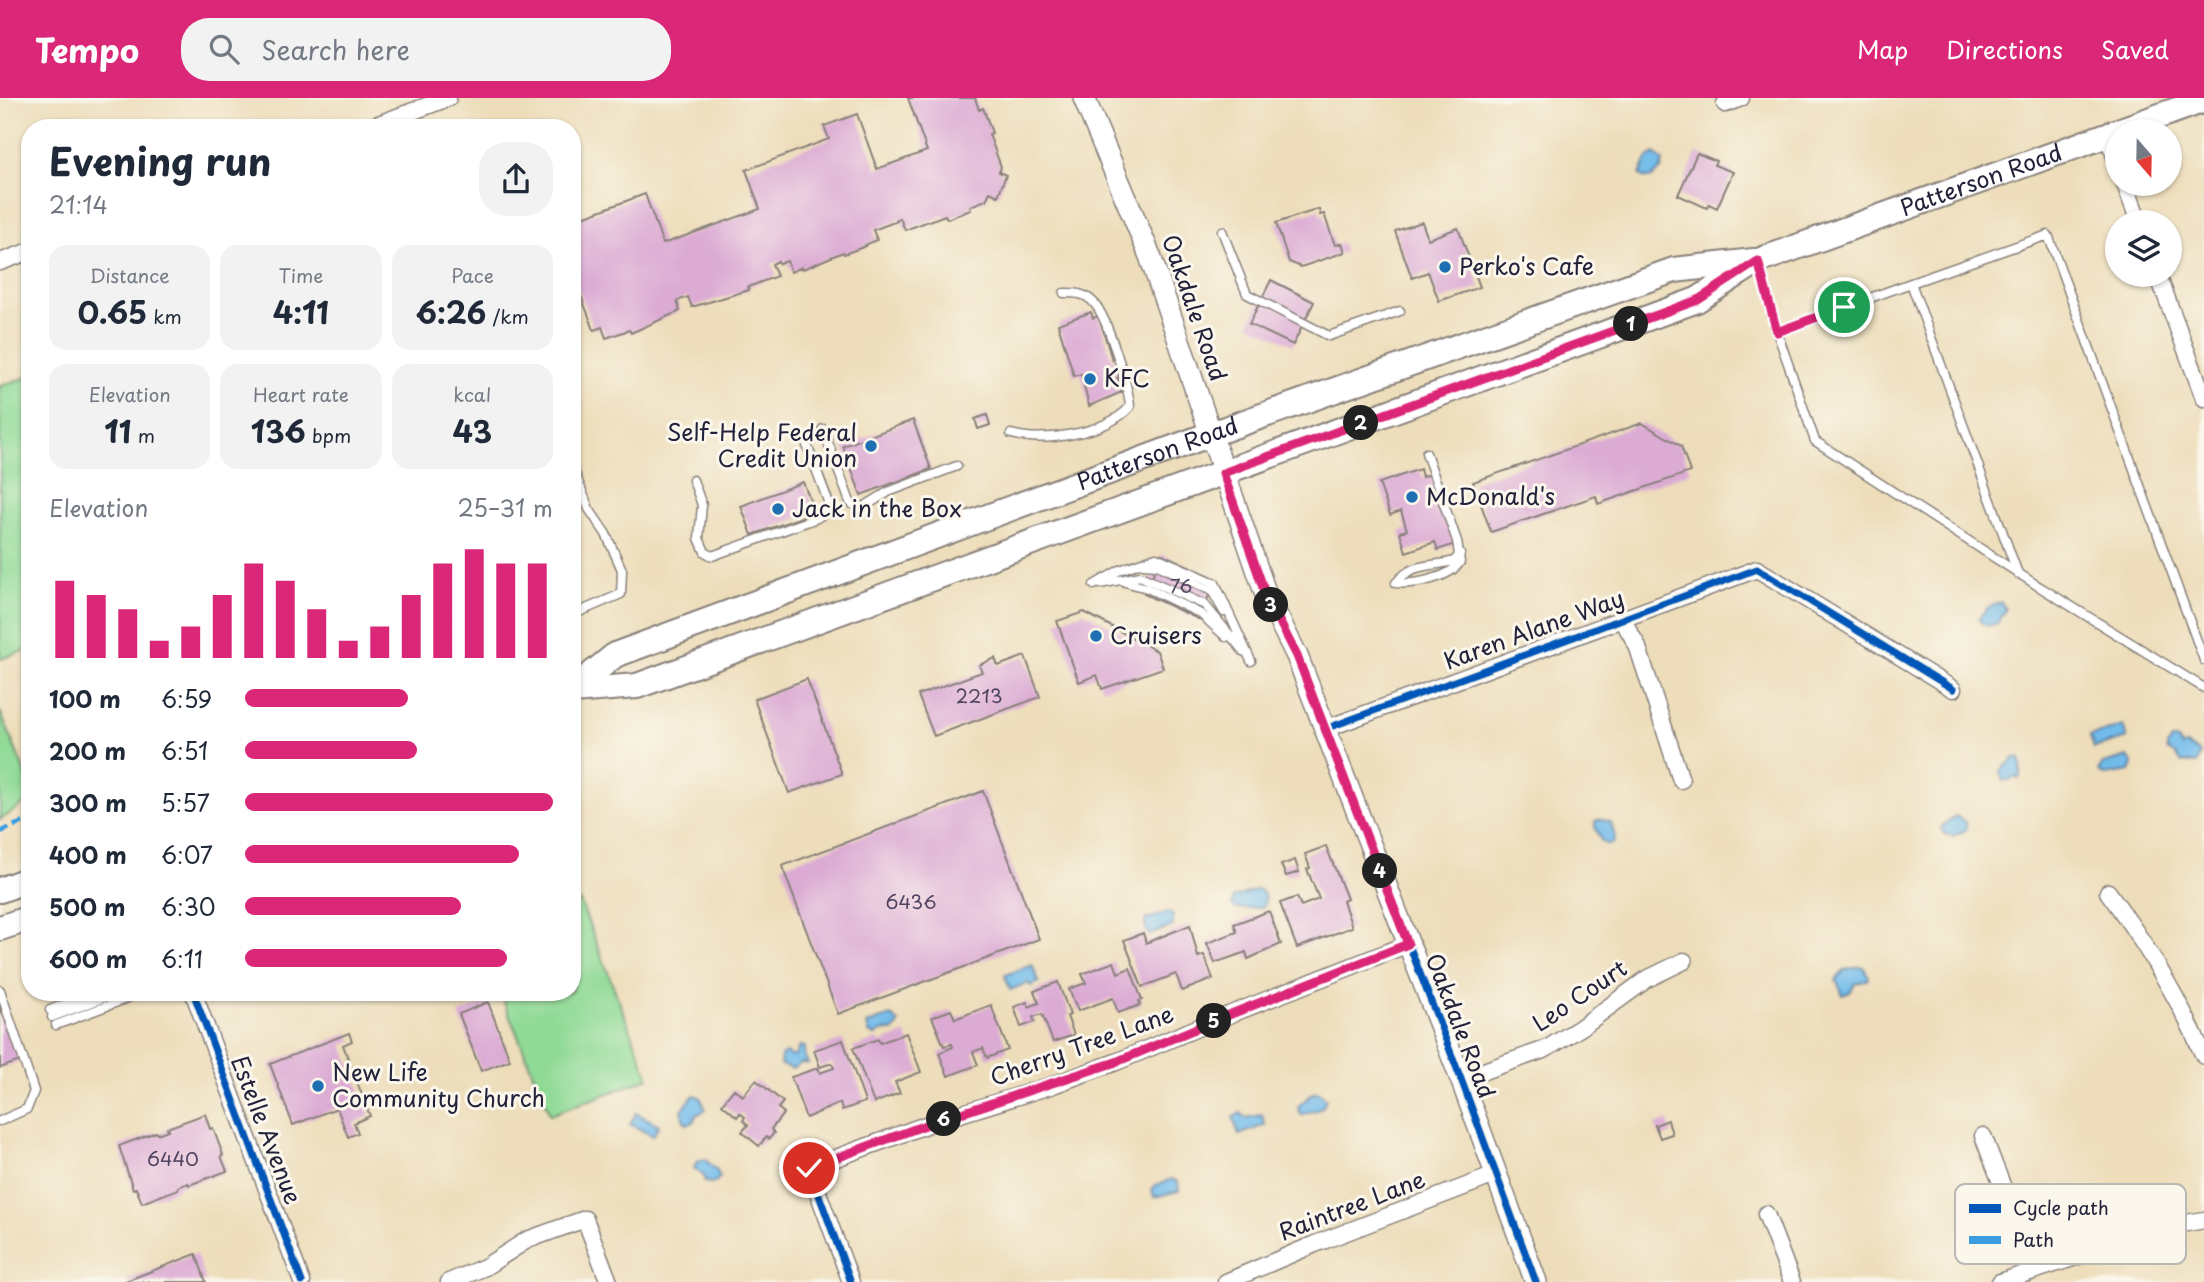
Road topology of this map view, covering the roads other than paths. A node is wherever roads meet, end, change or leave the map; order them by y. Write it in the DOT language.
graph roads {
  1 [pos="447,98"];
  2 [pos="1084,98"];
  3 [pos="1741,98"];
  4 [pos="2193,101"];
  5 [pos="1725,104"];
  6 [pos="392,119"];
  7 [pos="2147,119"];
  8 [pos="2105,136"];
  9 [pos="1222,231"];
  10 [pos="21,254"];
  11 [pos="1758,261"];
  12 [pos="0,262"];
  13 [pos="1911,283"];
  14 [pos="2162,287"];
  15 [pos="1064,293"];
  16 [pos="1399,311"];
  17 [pos="1777,332"];
  18 [pos="2204,398"];
  19 [pos="823,429"];
  20 [pos="1011,434"];
  21 [pos="1211,434"];
  22 [pos="804,437"];
  23 [pos="1426,453"];
  24 [pos="957,466"];
  25 [pos="1223,473"];
  26 [pos="694,480"];
  27 [pos="581,489"];
  28 [pos="1460,553"];
  29 [pos="2018,573"];
  30 [pos="581,612"];
  31 [pos="1622,618"];
  32 [pos="2204,660"];
  33 [pos="1251,661"];
  34 [pos="581,683"];
  35 [pos="2204,688"];
  36 [pos="581,689"];
  37 [pos="1953,689"];
  38 [pos="1325,729"];
  39 [pos="1681,780"];
  40 [pos="21,882"];
  41 [pos="0,890"];
  42 [pos="2108,892"];
  43 [pos="21,921"];
  44 [pos="0,929"];
  45 [pos="1408,944"];
  46 [pos="1684,961"];
  47 [pos="0,990"];
  48 [pos="81,1001"];
  49 [pos="95,1001"];
  50 [pos="116,1001"];
  51 [pos="196,1001"];
  52 [pos="53,1017"];
  53 [pos="2204,1056"];
  54 [pos="1461,1079"];
  55 [pos="0,1121"];
  56 [pos="1983,1136"];
  57 [pos="1496,1175"];
  58 [pos="2002,1184"];
  59 [pos="1766,1214"];
  60 [pos="2204,1220"];
  61 [pos="2186,1223"];
  62 [pos="2033,1264"];
  63 [pos="2053,1264"];
  64 [pos="2035,1270"];
  65 [pos="302,1282"];
  66 [pos="449,1282"];
  67 [pos="609,1282"];
  68 [pos="852,1282"];
  69 [pos="1226,1282"];
  70 [pos="1536,1282"];
  71 [pos="1792,1282"];
  72 [pos="2000,1282"];
  1 -- 6 [label="street"];
  2 -- 21 [label="street, Oakdale Road"];
  3 -- 5 [label="street"];
  4 -- 7 [label="main road, Patterson Road"];
  8 -- 11 [label="main road, Patterson Road"];
  9 -- 16 [label="lane"];
  10 -- 12 [label="street"];
  11 -- 17 [label="lane"];
  11 -- 21 [label="main road, Patterson Road"];
  11 -- 25 [label="main road, Patterson Road"];
  13 -- 17 [label="lane"];
  13 -- 29 [label="lane"];
  13 -- 32 [label="lane"];
  14 -- 18 [label="street"];
  15 -- 20 [label="lane"];
  17 -- 29 [label="lane"];
  19 -- 24 [label="lane"];
  21 -- 25 [label="street, Oakdale Road"];
  21 -- 34 [label="main road, Patterson Road"];
  22 -- 26 [label="lane"];
  23 -- 28 [label="lane"];
  25 -- 36 [label="main road, Patterson Road"];
  25 -- 38 [label="street, Oakdale Road"];
  27 -- 30 [label="lane"];
  28 -- 28 [label="lane"];
  29 -- 35 [label="lane"];
  31 -- 37 [label="street, Karen Alane Way"];
  31 -- 38 [label="street, Karen Alane Way"];
  31 -- 39 [label="street"];
  33 -- 33 [label="lane"];
  38 -- 45 [label="street, Oakdale Road"];
  40 -- 41 [label="main road"];
  42 -- 53 [label="street"];
  43 -- 44 [label="main road"];
  45 -- 54 [label="street, Oakdale Road"];
  45 -- 68 [label="street, Cherry Tree Lane"];
  46 -- 54 [label="street, Leo Court"];
  47 -- 55 [label="lane"];
  48 -- 52 [label="lane"];
  49 -- 52 [label="lane"];
  50 -- 52 [label="lane"];
  51 -- 65 [label="street, Estelle Avenue"];
  54 -- 57 [label="street, Oakdale Road"];
  56 -- 58 [label="street"];
  57 -- 69 [label="street, Raintree Lane"];
  57 -- 70 [label="street, Oakdale Road"];
  59 -- 71 [label="street"];
  60 -- 61 [label="street"];
  62 -- 64 [label="street"];
  63 -- 64 [label="street"];
  64 -- 72 [label="street"];
  66 -- 67 [label="street"];
}
